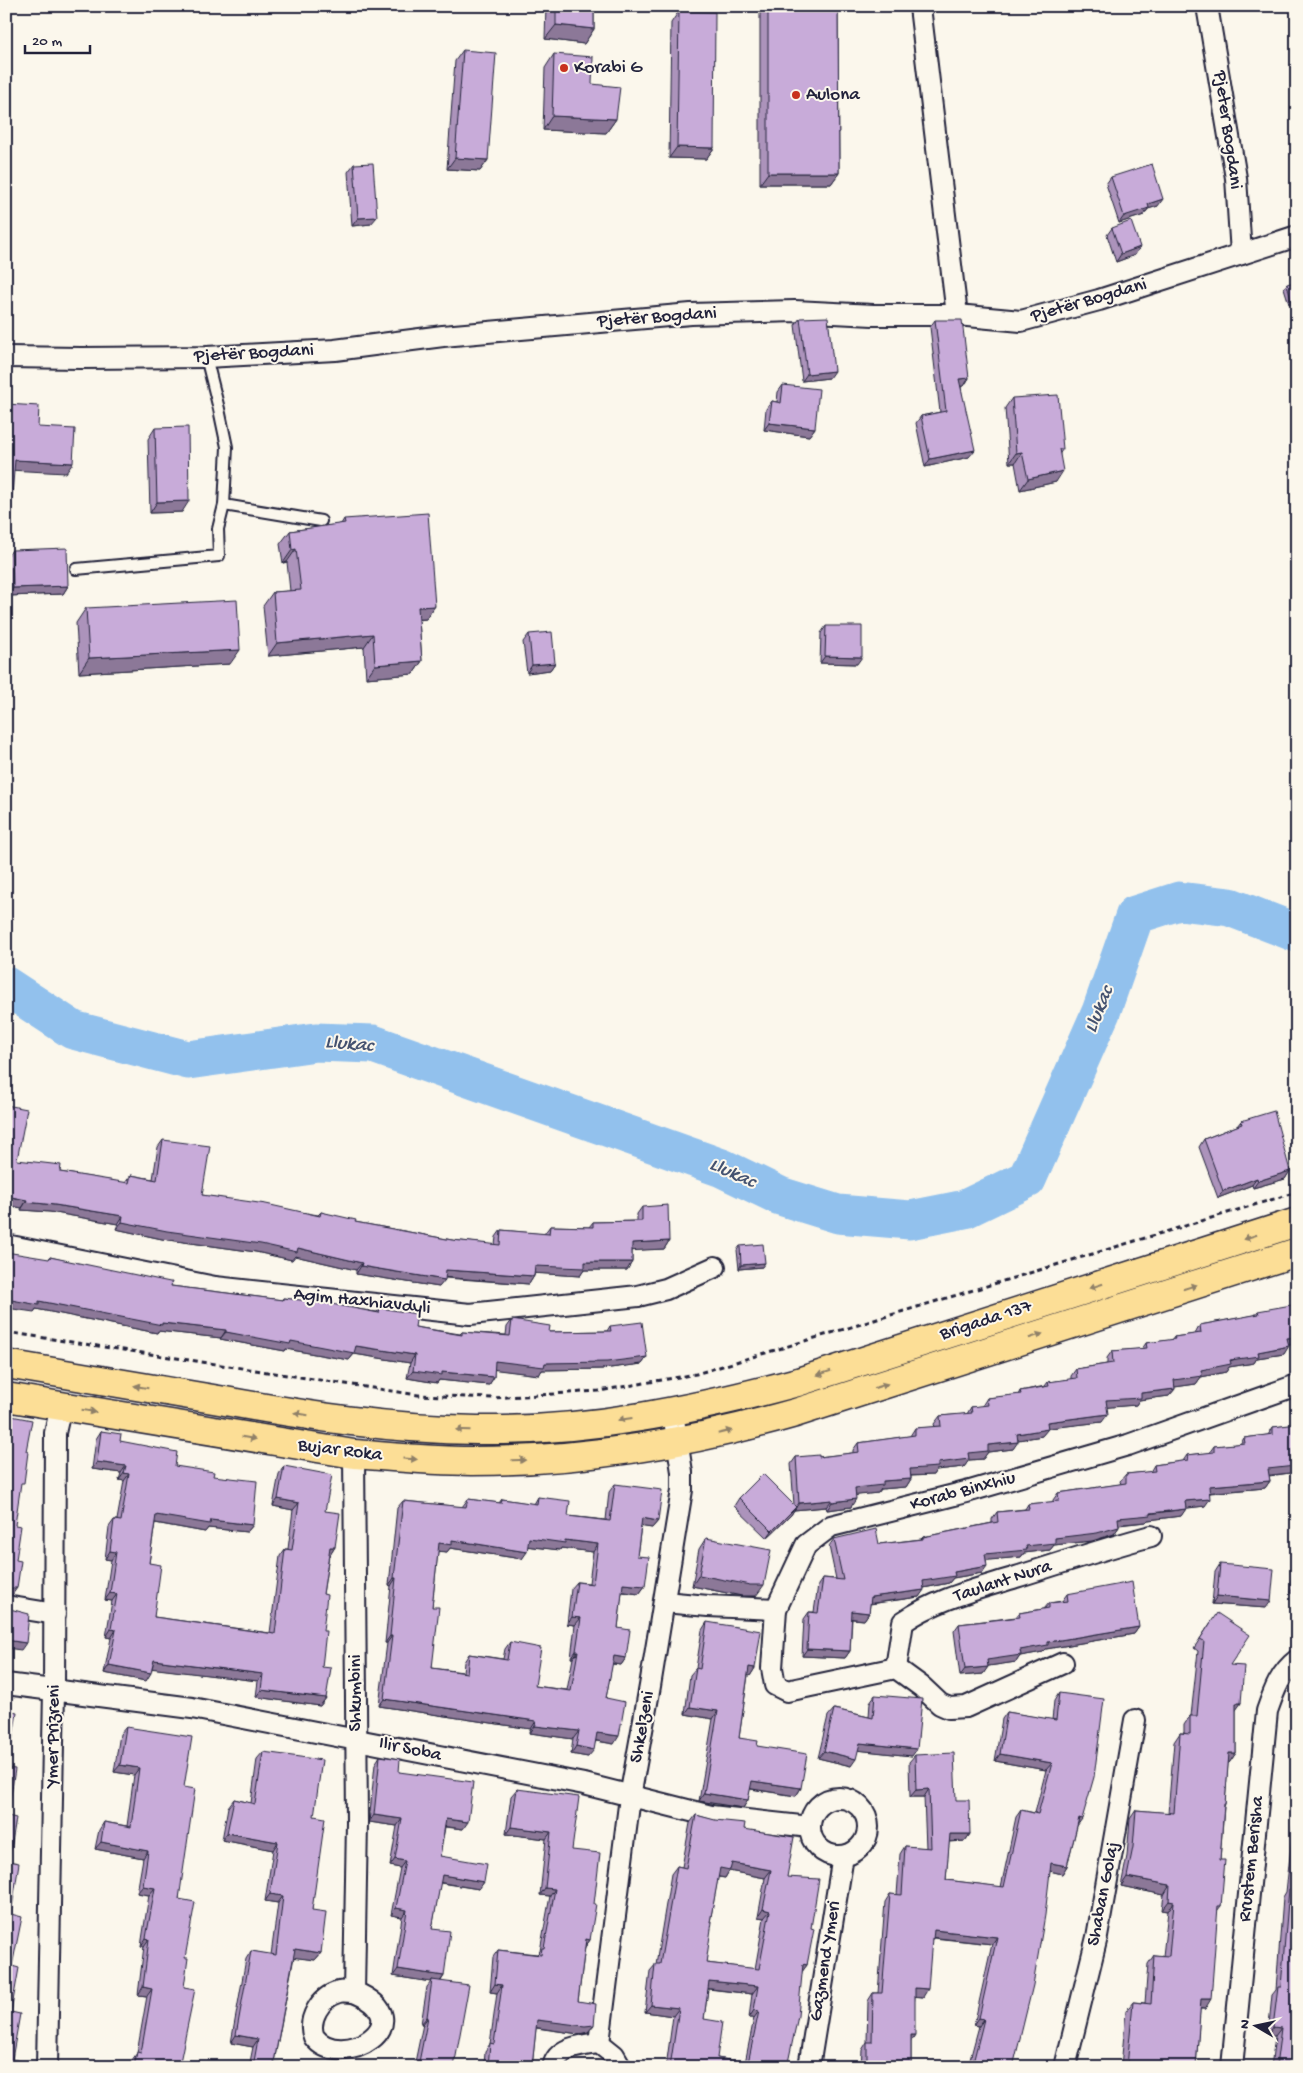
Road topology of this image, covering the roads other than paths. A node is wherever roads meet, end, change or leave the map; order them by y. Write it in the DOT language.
graph roads {
  1 [pos="1207,6"];
  2 [pos="920,7"];
  3 [pos="1297,236"];
  4 [pos="1241,254"];
  5 [pos="957,315"];
  6 [pos="6,356"];
  7 [pos="206,357"];
  8 [pos="224,505"];
  9 [pos="321,521"];
  10 [pos="76,569"];
  11 [pos="1297,1222"];
  12 [pos="6,1245"];
  13 [pos="1297,1252"];
  14 [pos="715,1267"];
  15 [pos="6,1364"];
  16 [pos="1297,1385"];
  17 [pos="6,1396"];
  18 [pos="61,1406"];
  19 [pos="673,1413"];
  20 [pos="678,1442"];
  21 [pos="354,1454"];
  22 [pos="1151,1536"];
  23 [pos="664,1602"];
  24 [pos="6,1606"];
  25 [pos="776,1609"];
  26 [pos="55,1614"];
  27 [pos="1297,1660"];
  28 [pos="1063,1663"];
  29 [pos="896,1668"];
  30 [pos="6,1684"];
  31 [pos="54,1690"];
  32 [pos="1135,1720"];
  33 [pos="356,1739"];
  34 [pos="630,1797"];
  35 [pos="810,1827"];
  36 [pos="843,1856"];
  37 [pos="354,1992"];
  38 [pos="599,2043"];
  39 [pos="47,2067"];
  40 [pos="553,2067"];
  41 [pos="622,2067"];
  42 [pos="809,2067"];
  43 [pos="1064,2067"];
  44 [pos="1232,2067"];
  1 -- 4 [label="street, Pjeter Bogdani"];
  2 -- 5 [label="street"];
  3 -- 4 [label="street, Pjetër Bogdani"];
  4 -- 5 [label="street, Pjetër Bogdani"];
  5 -- 7 [label="street, Pjetër Bogdani"];
  6 -- 7 [label="street, Pjetër Bogdani"];
  7 -- 8 [label="lane"];
  8 -- 9 [label="lane"];
  8 -- 10 [label="lane"];
  11 -- 19 [label="main road, Brigada 137, one-way"];
  12 -- 14 [label="street, Agim Haxhiavdyli"];
  20 -- 13 [label="main road, Brigada 137, one-way"];
  19 -- 15 [label="main road, Bujar Roka, one-way"];
  16 -- 25 [label="street, Korab Binxhiu"];
  17 -- 18 [label="main road, Bujar Roka"];
  18 -- 21 [label="main road, Bujar Roka, one-way"];
  18 -- 26 [label="street, Ymer Prizreni"];
  19 -- 20 [label="street, Shkelzeni"];
  21 -- 20 [label="main road, Bujar Roka, one-way"];
  20 -- 23 [label="street, Shkelzeni"];
  21 -- 33 [label="street, Shkumbini"];
  22 -- 29 [label="street, Taulant Nura"];
  23 -- 25 [label="street"];
  23 -- 34 [label="street, Shkelzeni"];
  24 -- 26 [label="street"];
  25 -- 29 [label="street"];
  26 -- 31 [label="street, Ymer Prizreni"];
  27 -- 44 [label="street, Rrustem Berisha"];
  28 -- 29 [label="street"];
  30 -- 31 [label="street, Ilir Soba"];
  31 -- 33 [label="street, Ilir Soba"];
  31 -- 39 [label="street, Ymer Prizreni"];
  32 -- 43 [label="street, Shaban Golaj"];
  33 -- 34 [label="street, Ilir Soba"];
  33 -- 37 [label="street, Shkumbini"];
  34 -- 35 [label="street, Ilir Soba"];
  34 -- 38 [label="street, Shkelzeni"];
  35 -- 36 [label="street"];
  35 -- 36 [label="street"];
  36 -- 42 [label="street, Gazmend Ymeri"];
  38 -- 40 [label="street"];
  38 -- 41 [label="street"];
}
